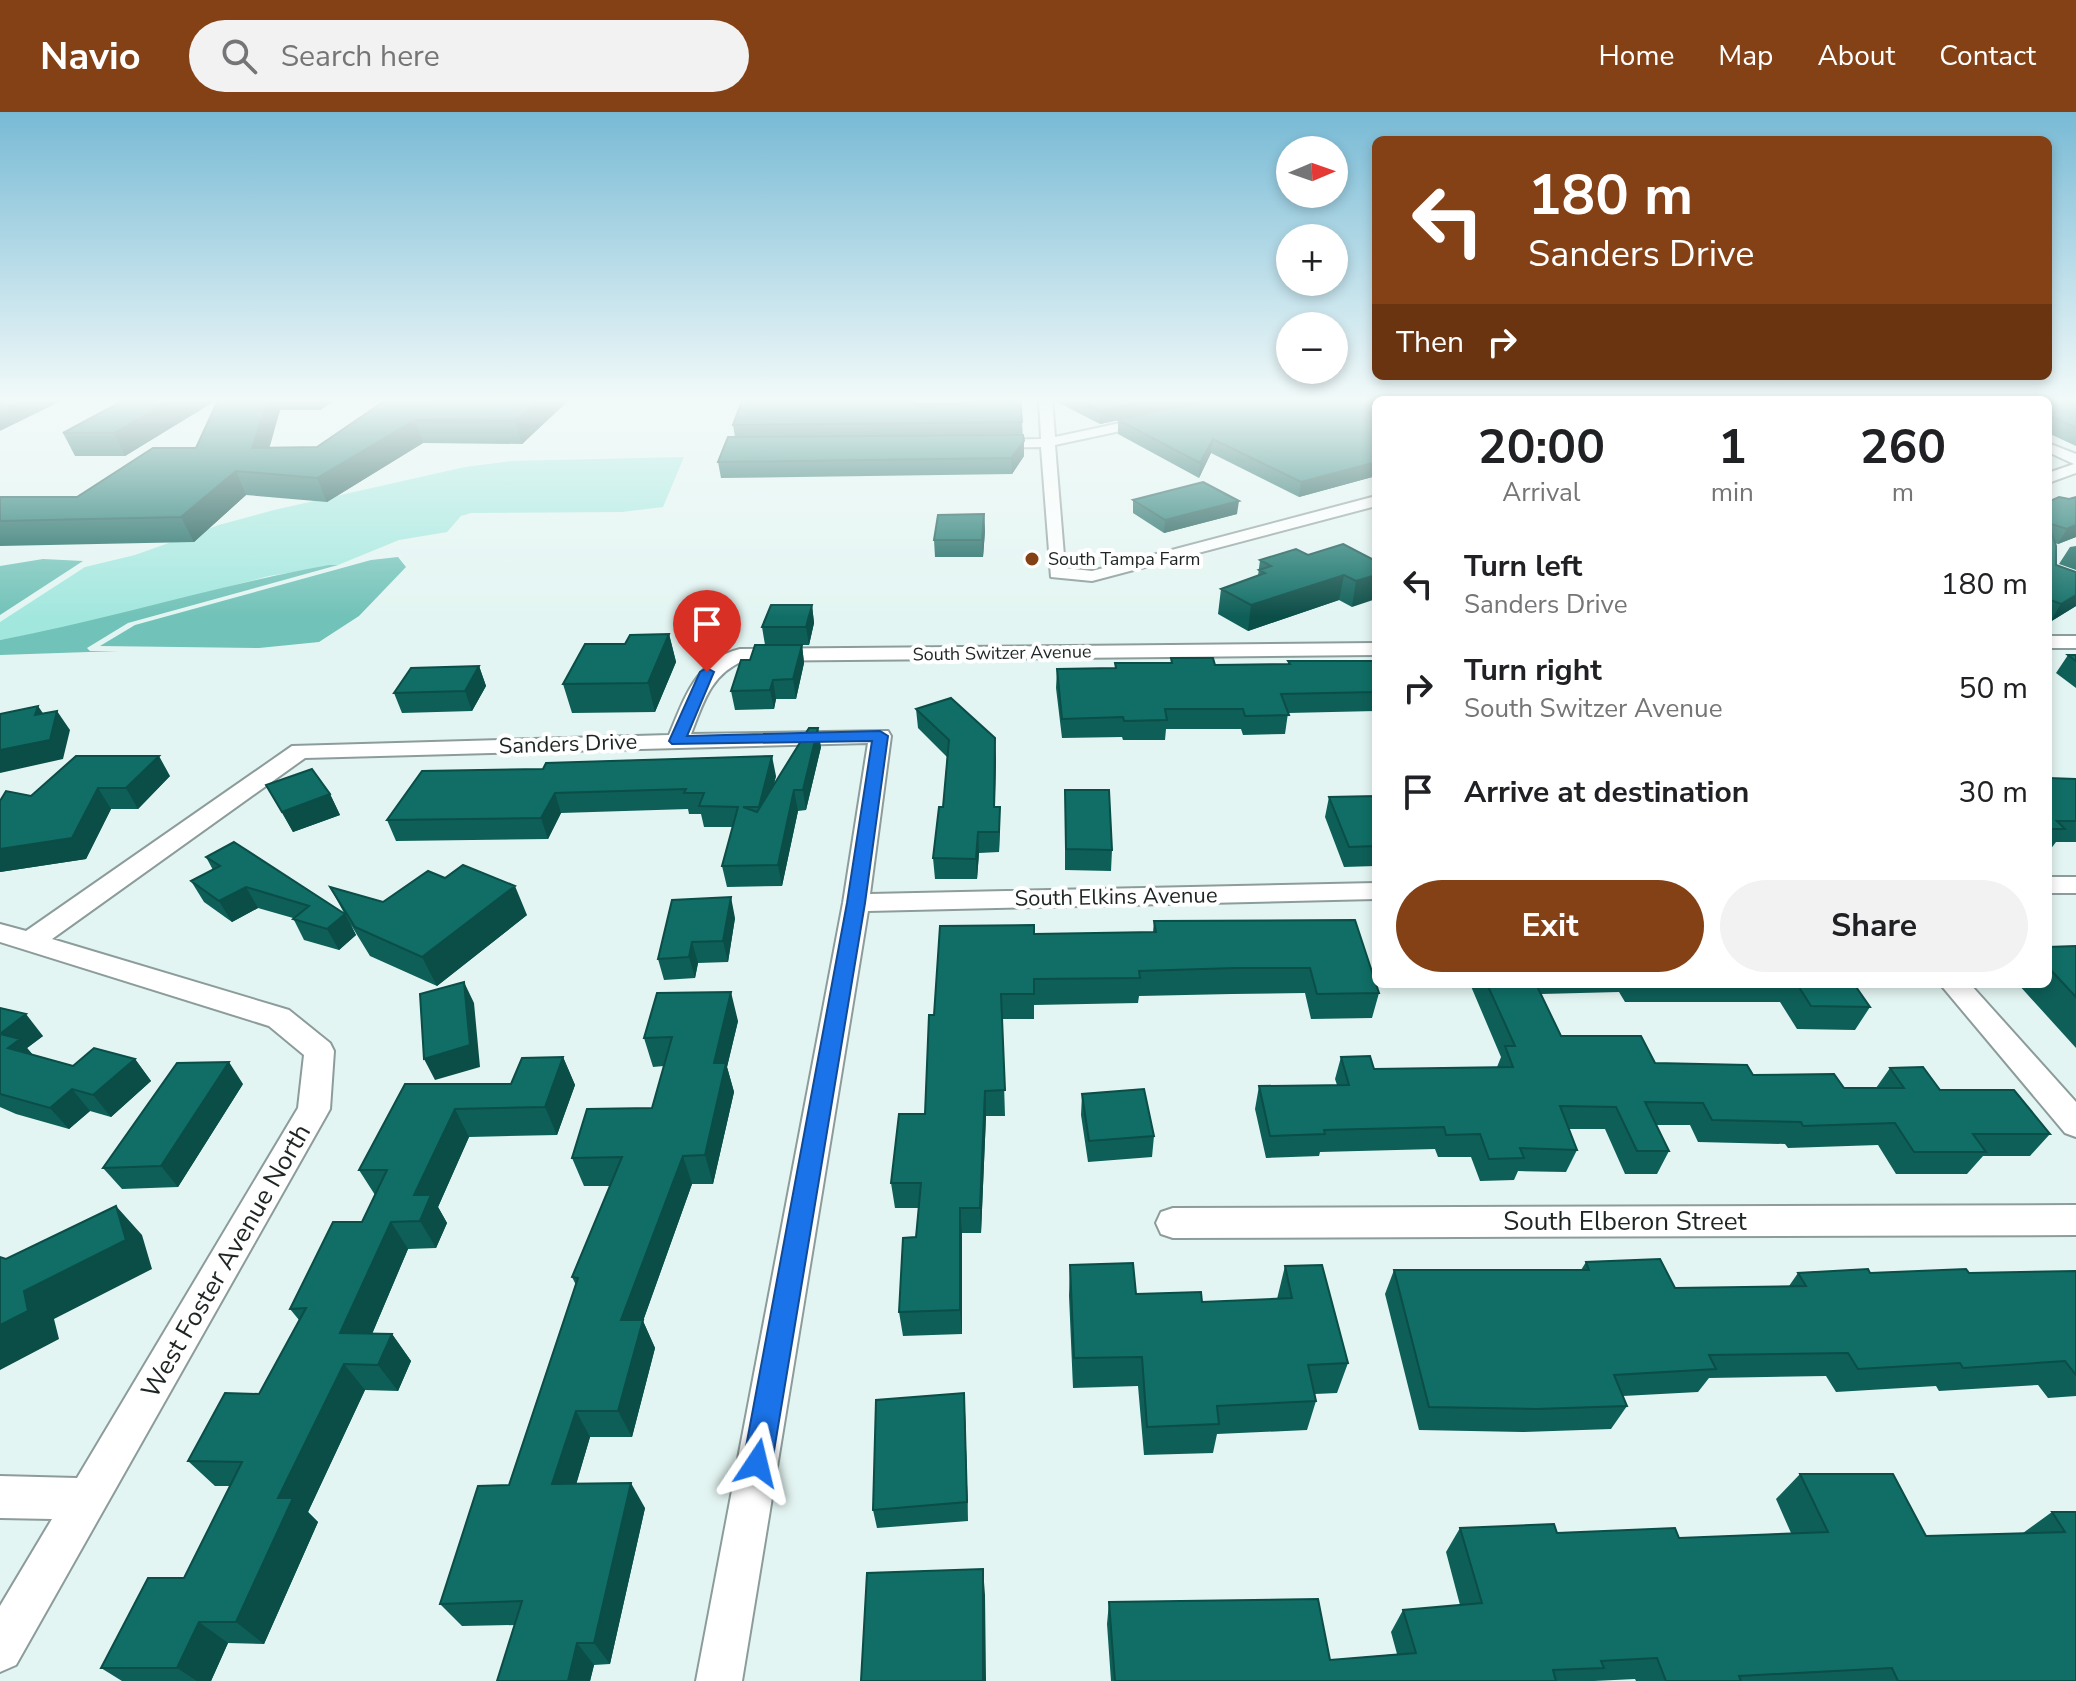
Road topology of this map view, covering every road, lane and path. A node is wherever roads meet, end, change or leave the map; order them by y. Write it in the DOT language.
graph roads {
  1 [pos="1048,471"];
  2 [pos="1372,502"];
  3 [pos="2052,642"];
  4 [pos="2076,642"];
  5 [pos="1372,649"];
  6 [pos="677,741"];
  7 [pos="2052,885"];
  8 [pos="2076,885"];
  9 [pos="1372,891"];
  10 [pos="856,903"];
  11 [pos="15,938"];
  12 [pos="1957,988"];
  13 [pos="2076,1124"];
  14 [pos="2076,1220"];
  15 [pos="1173,1223"];
  16 [pos="0,1497"];
  17 [pos="86,1499"];
  18 [pos="0,1649"];
  19 [pos="719,1681"];
  1 -- 2 [label="street"];
  3 -- 4 [label="street"];
  5 -- 6 [label="street, South Switzer Avenue"];
  6 -- 10 [label="street, Sanders Drive"];
  6 -- 11 [label="street, Sanders Drive"];
  7 -- 8 [label="street"];
  9 -- 10 [label="street, South Elkins Avenue"];
  10 -- 19 [label="street, Sanders Drive"];
  11 -- 17 [label="street, West Foster Avenue North"];
  12 -- 13 [label="street"];
  14 -- 15 [label="street, South Elberon Street"];
  16 -- 17 [label="street"];
  17 -- 18 [label="street, West Foster Avenue North"];
}
